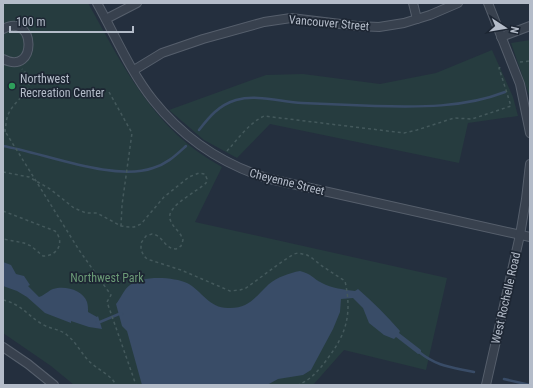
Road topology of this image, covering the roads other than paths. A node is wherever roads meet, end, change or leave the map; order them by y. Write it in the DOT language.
graph roads {
  1 [pos="97,3"];
  2 [pos="137,3"];
  3 [pos="413,3"];
  4 [pos="458,3"];
  5 [pos="488,3"];
  6 [pos="106,19"];
  7 [pos="417,19"];
  8 [pos="530,26"];
  9 [pos="3,29"];
  10 [pos="501,37"];
  11 [pos="3,59"];
  12 [pos="134,70"];
  13 [pos="528,115"];
  14 [pos="530,133"];
  15 [pos="530,164"];
  16 [pos="520,235"];
  17 [pos="530,237"];
  18 [pos="3,347"];
  19 [pos="54,385"];
  20 [pos="486,385"];
  1 -- 6 [label="street, Cheyenne Street"];
  2 -- 6 [label="street"];
  3 -- 7 [label="street"];
  4 -- 7 [label="street, Vancouver Street"];
  5 -- 10 [label="street"];
  6 -- 12 [label="street, Cheyenne Street"];
  7 -- 12 [label="street, Vancouver Street"];
  8 -- 10 [label="street"];
  9 -- 11 [label="street"];
  10 -- 13 [label="street"];
  12 -- 16 [label="street, Cheyenne Street"];
  13 -- 14 [label="street"];
  15 -- 16 [label="street, West Rochelle Road"];
  16 -- 17 [label="street, Cheyenne Street"];
  16 -- 20 [label="street, West Rochelle Road"];
  18 -- 19 [label="street"];
}
